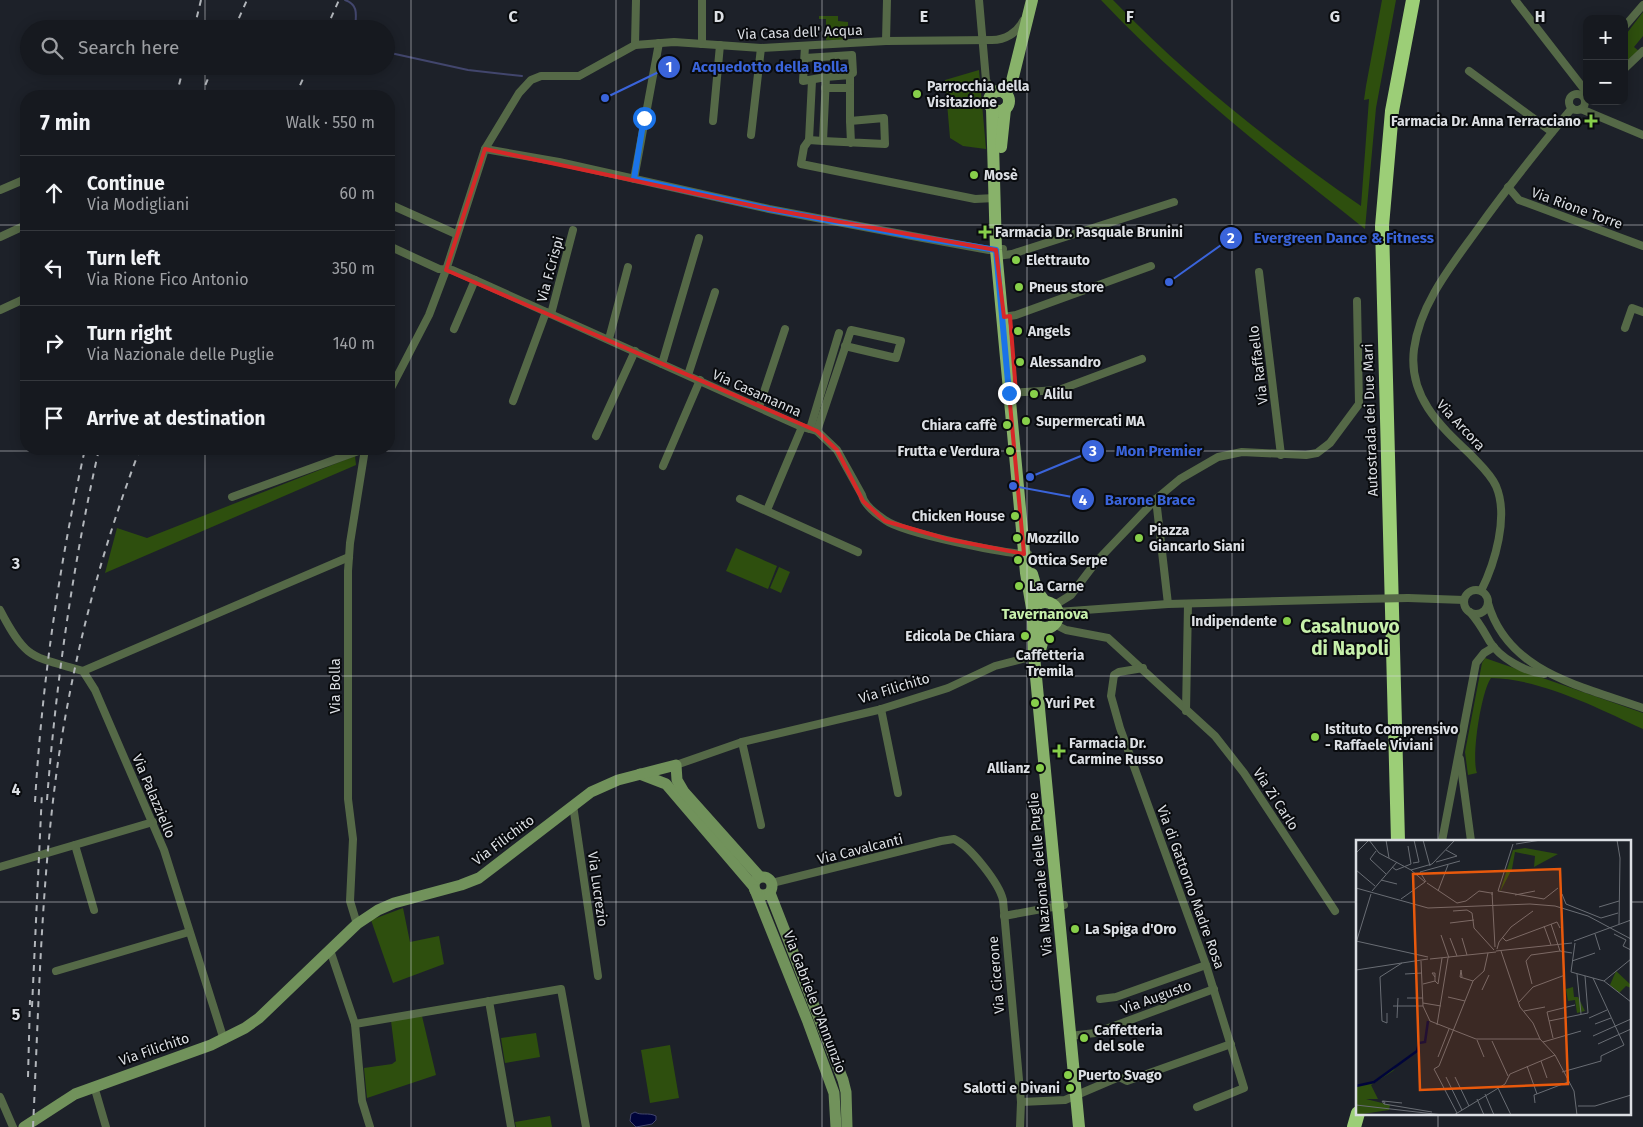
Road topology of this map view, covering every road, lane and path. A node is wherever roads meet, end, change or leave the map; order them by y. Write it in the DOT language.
graph roads {
  1 [pos="636,0"];
  2 [pos="702,0"];
  3 [pos="887,0"];
  4 [pos="979,0"];
  5 [pos="1403,0"];
  6 [pos="1413,0"];
  7 [pos="1515,0"];
  8 [pos="1032,2"];
  9 [pos="1642,6"];
  10 [pos="1628,22"];
  11 [pos="983,40"];
  12 [pos="886,41"];
  13 [pos="659,42"];
  14 [pos="635,44"];
  15 [pos="702,44"];
  16 [pos="720,46"];
  17 [pos="805,46"];
  18 [pos="761,48"];
  19 [pos="1643,51"];
  20 [pos="805,58"];
  21 [pos="1628,65"];
  22 [pos="1469,71"];
  23 [pos="850,75"];
  24 [pos="826,77"];
  25 [pos="812,81"];
  26 [pos="825,88"];
  27 [pos="850,88"];
  28 [pos="1583,91"];
  29 [pos="1583,92"];
  30 [pos="992,93"];
  31 [pos="1006,93"];
  32 [pos="1584,105"];
  33 [pos="1572,108"];
  34 [pos="999,109"];
  35 [pos="1581,109"];
  36 [pos="713,121"];
  37 [pos="850,122"];
  38 [pos="1552,132"];
  39 [pos="751,135"];
  40 [pos="1643,135"];
  41 [pos="809,140"];
  42 [pos="823,141"];
  43 [pos="851,143"];
  44 [pos="485,149"];
  45 [pos="634,179"];
  46 [pos="20,182"];
  47 [pos="1508,186"];
  48 [pos="0,190"];
  49 [pos="995,198"];
  50 [pos="1174,202"];
  51 [pos="395,207"];
  52 [pos="1378,222"];
  53 [pos="20,228"];
  54 [pos="573,230"];
  55 [pos="456,234"];
  56 [pos="0,237"];
  57 [pos="699,238"];
  58 [pos="1643,246"];
  59 [pos="395,249"];
  60 [pos="1000,252"];
  61 [pos="1378,258"];
  62 [pos="628,266"];
  63 [pos="1151,266"];
  64 [pos="446,270"];
  65 [pos="1259,272"];
  66 [pos="475,280"];
  67 [pos="715,292"];
  68 [pos="20,301"];
  69 [pos="1357,301"];
  70 [pos="0,310"];
  71 [pos="1643,312"];
  72 [pos="548,313"];
  73 [pos="1007,317"];
  74 [pos="1625,328"];
  75 [pos="454,329"];
  76 [pos="784,329"];
  77 [pos="839,333"];
  78 [pos="609,339"];
  79 [pos="845,346"];
  80 [pos="635,351"];
  81 [pos="1142,359"];
  82 [pos="662,364"];
  83 [pos="688,375"];
  84 [pos="395,380"];
  85 [pos="700,380"];
  86 [pos="1013,393"];
  87 [pos="513,401"];
  88 [pos="759,407"];
  89 [pos="810,429"];
  90 [pos="596,436"];
  91 [pos="348,455"];
  92 [pos="363,455"];
  93 [pos="1282,455"];
  94 [pos="663,466"];
  95 [pos="232,497"];
  96 [pos="740,499"];
  97 [pos="1156,499"];
  98 [pos="768,510"];
  99 [pos="858,552"];
  100 [pos="1027,554"];
  101 [pos="349,557"];
  102 [pos="1481,591"];
  103 [pos="1464,600"];
  104 [pos="1488,603"];
  105 [pos="1168,604"];
  106 [pos="1188,604"];
  107 [pos="1050,606"];
  108 [pos="0,610"];
  109 [pos="1470,612"];
  110 [pos="1033,616"];
  111 [pos="1050,626"];
  112 [pos="1494,647"];
  113 [pos="1037,655"];
  114 [pos="1143,668"];
  115 [pos="83,670"];
  116 [pos="1552,675"];
  117 [pos="1643,708"];
  118 [pos="881,709"];
  119 [pos="1186,710"];
  120 [pos="742,742"];
  121 [pos="1459,752"];
  122 [pos="676,765"];
  123 [pos="639,773"];
  124 [pos="898,793"];
  125 [pos="573,805"];
  126 [pos="153,822"];
  127 [pos="761,826"];
  128 [pos="954,839"];
  129 [pos="1389,840"];
  130 [pos="1398,840"];
  131 [pos="1442,840"];
  132 [pos="1471,840"];
  133 [pos="75,845"];
  134 [pos="0,867"];
  135 [pos="756,885"];
  136 [pos="771,888"];
  137 [pos="1061,906"];
  138 [pos="94,910"];
  139 [pos="1335,911"];
  140 [pos="1004,916"];
  141 [pos="357,924"];
  142 [pos="189,932"];
  143 [pos="330,950"];
  144 [pos="1206,965"];
  145 [pos="56,971"];
  146 [pos="598,976"];
  147 [pos="1214,989"];
  148 [pos="1100,1000"];
  149 [pos="489,1001"];
  150 [pos="355,1024"];
  151 [pos="1073,1036"];
  152 [pos="224,1040"];
  153 [pos="1231,1044"];
  154 [pos="94,1086"];
  155 [pos="1079,1094"];
  156 [pos="0,1096"];
  157 [pos="1020,1102"];
  158 [pos="1197,1107"];
  159 [pos="1358,1114"];
  160 [pos="1367,1114"];
  161 [pos="13,1127"];
  162 [pos="24,1127"];
  163 [pos="106,1127"];
  164 [pos="370,1127"];
  165 [pos="511,1127"];
  166 [pos="586,1127"];
  167 [pos="836,1127"];
  168 [pos="847,1127"];
  169 [pos="1020,1127"];
  170 [pos="1079,1127"];
  171 [pos="1085,1127"];
  172 [pos="1354,1127"];
  173 [pos="1364,1127"];
  1 -- 14 [label="street"];
  2 -- 15 [label="street"];
  3 -- 12 [label="street"];
  4 -- 11 [label="street"];
  5 -- 52 [label="highway, Autostrada dei Due Mari"];
  6 -- 52 [label="highway, Autostrada dei Due Mari"];
  7 -- 28 [label="street"];
  8 -- 11 [label="street, Via Casa dell' Acqua"];
  8 -- 31 [label="main road"];
  9 -- 10 [label="street"];
  11 -- 12 [label="street, Via Casa dell' Acqua"];
  11 -- 30 [label="street"];
  12 -- 17 [label="street, Via Casa dell' Acqua"];
  13 -- 14 [label="street, Via Casa dell' Acqua"];
  13 -- 15 [label="street, Via Casa dell' Acqua"];
  13 -- 45 [label="street"];
  14 -- 44 [label="street, Via Casa dell' Acqua"];
  15 -- 16 [label="street, Via Casa dell' Acqua"];
  16 -- 18 [label="street, Via Casa dell' Acqua"];
  16 -- 36 [label="street"];
  17 -- 18 [label="street, Via Casa dell' Acqua"];
  17 -- 20 [label="street"];
  18 -- 39 [label="street"];
  19 -- 21 [label="street"];
  20 -- 23 [label="street"];
  20 -- 25 [label="street"];
  22 -- 38 [label="street"];
  23 -- 24 [label="street"];
  23 -- 27 [label="street"];
  24 -- 25 [label="street"];
  24 -- 26 [label="street"];
  25 -- 41 [label="street"];
  26 -- 27 [label="street"];
  26 -- 42 [label="street"];
  27 -- 37 [label="street"];
  29 -- 33 [label="street, Via Arcora"];
  30 -- 31 [label="main road"];
  30 -- 34 [label="main road"];
  31 -- 34 [label="main road"];
  32 -- 35 [label="street"];
  33 -- 35 [label="street"];
  33 -- 38 [label="street, Via Arcora"];
  34 -- 49 [label="main road, Via Nazionale delle Puglie"];
  34 -- 60 [label="main road, Via Nazionale delle Puglie"];
  35 -- 40 [label="street"];
  37 -- 43 [label="street"];
  37 -- 43 [label="street"];
  38 -- 47 [label="street, Via Arcora"];
  41 -- 42 [label="street"];
  41 -- 49 [label="street"];
  42 -- 43 [label="street"];
  44 -- 45 [label="street"];
  44 -- 55 [label="street"];
  45 -- 60 [label="street"];
  46 -- 48 [label="street"];
  47 -- 58 [label="street, Via Rione Torre"];
  47 -- 102 [label="street, Via Arcora"];
  49 -- 60 [label="main road, Via Nazionale delle Puglie"];
  50 -- 60 [label="street"];
  51 -- 55 [label="street"];
  52 -- 61 [label="highway, Autostrada dei Due Mari"];
  53 -- 56 [label="street"];
  54 -- 72 [label="street, Via F.Crispi"];
  55 -- 64 [label="street"];
  57 -- 82 [label="street"];
  59 -- 64 [label="street, Via Casamanna"];
  60 -- 73 [label="main road, Via Nazionale delle Puglie"];
  61 -- 129 [label="highway, Autostrada dei Due Mari"];
  61 -- 130 [label="highway, Autostrada dei Due Mari"];
  62 -- 78 [label="street"];
  63 -- 73 [label="street"];
  64 -- 66 [label="street, Via Casamanna"];
  64 -- 84 [label="street"];
  65 -- 93 [label="street, Via Raffaello"];
  66 -- 72 [label="street, Via Casamanna"];
  66 -- 75 [label="street"];
  67 -- 83 [label="street"];
  68 -- 70 [label="street"];
  69 -- 93 [label="street"];
  71 -- 74 [label="street"];
  72 -- 78 [label="street, Via Casamanna"];
  72 -- 87 [label="street, Via F.Crispi"];
  73 -- 86 [label="main road, Via Nazionale delle Puglie"];
  76 -- 88 [label="street"];
  77 -- 89 [label="street"];
  78 -- 80 [label="street, Via Casamanna"];
  79 -- 79 [label="street"];
  79 -- 89 [label="street"];
  80 -- 82 [label="street, Via Casamanna"];
  80 -- 90 [label="street"];
  81 -- 86 [label="street"];
  82 -- 83 [label="street, Via Casamanna"];
  83 -- 85 [label="street, Via Casamanna"];
  85 -- 88 [label="street, Via Casamanna"];
  85 -- 94 [label="street"];
  86 -- 100 [label="main road, Via Nazionale delle Puglie"];
  88 -- 89 [label="street, Via Casamanna"];
  89 -- 98 [label="street"];
  89 -- 100 [label="street, Via Casamanna"];
  91 -- 95 [label="street"];
  92 -- 101 [label="street, Via Bolla"];
  93 -- 97 [label="street"];
  96 -- 98 [label="street"];
  97 -- 105 [label="street"];
  97 -- 107 [label="street"];
  98 -- 99 [label="street"];
  100 -- 107 [label="main road, Via Nazionale delle Puglie"];
  100 -- 110 [label="main road, Via Nazionale delle Puglie"];
  101 -- 115 [label="street"];
  101 -- 141 [label="street, Via Bolla"];
  102 -- 103 [label="street"];
  102 -- 104 [label="street"];
  103 -- 106 [label="street, bridge"];
  103 -- 109 [label="street"];
  104 -- 109 [label="street"];
  104 -- 116 [label="street"];
  105 -- 106 [label="street"];
  105 -- 107 [label="street"];
  106 -- 119 [label="street"];
  107 -- 110 [label="main road"];
  107 -- 111 [label="main road"];
  108 -- 115 [label="street"];
  109 -- 112 [label="street"];
  110 -- 111 [label="main road"];
  110 -- 113 [label="main road, Via Nazionale delle Puglie"];
  111 -- 113 [label="main road, Via Nazionale delle Puglie"];
  111 -- 114 [label="street, Via Zi Carlo"];
  112 -- 116 [label="street"];
  112 -- 121 [label="street"];
  113 -- 118 [label="street, Via Filichito"];
  113 -- 137 [label="main road, Via Nazionale delle Puglie"];
  114 -- 119 [label="street, Via Zi Carlo"];
  114 -- 144 [label="street, Via di Gattorno Madre Rosa"];
  115 -- 126 [label="street, Via Palazziello"];
  116 -- 117 [label="street"];
  118 -- 120 [label="street, Via Filichito"];
  118 -- 124 [label="street"];
  119 -- 139 [label="street, Via Zi Carlo"];
  120 -- 122 [label="street, Via Filichito"];
  120 -- 127 [label="street"];
  121 -- 131 [label="street"];
  121 -- 132 [label="street"];
  122 -- 123 [label="street, Via Filichito"];
  122 -- 135 [label="street, Via Gabriele D'Annunzio"];
  123 -- 125 [label="street, Via Filichito"];
  123 -- 135 [label="street, Via Gabriele D'Annunzio"];
  125 -- 141 [label="street, Via Filichito"];
  125 -- 146 [label="street, Via Lucrezio"];
  126 -- 133 [label="street"];
  126 -- 142 [label="street, Via Palazziello"];
  128 -- 136 [label="street, Via Cavalcanti"];
  128 -- 140 [label="street, Via Cicerone"];
  133 -- 134 [label="street"];
  133 -- 138 [label="street"];
  135 -- 136 [label="street, Via Gabriele D'Annunzio"];
  135 -- 136 [label="street"];
  135 -- 167 [label="street, Via Gabriele D'Annunzio"];
  136 -- 168 [label="street, Via Gabriele D'Annunzio"];
  137 -- 140 [label="street"];
  137 -- 151 [label="main road, Via Nazionale delle Puglie"];
  140 -- 157 [label="street, Via Cicerone"];
  141 -- 143 [label="street, Via Filichito"];
  142 -- 145 [label="street"];
  142 -- 152 [label="street, Via Palazziello"];
  143 -- 150 [label="street"];
  143 -- 152 [label="street, Via Filichito"];
  144 -- 147 [label="street, Via di Gattorno Madre Rosa"];
  144 -- 148 [label="street"];
  147 -- 151 [label="street, Via Augusto"];
  147 -- 153 [label="street, Via di Gattorno Madre Rosa"];
  149 -- 150 [label="street"];
  149 -- 165 [label="street"];
  149 -- 166 [label="street"];
  150 -- 164 [label="street"];
  151 -- 155 [label="main road, Via Nazionale delle Puglie"];
  152 -- 154 [label="street, Via Filichito"];
  153 -- 155 [label="street"];
  153 -- 158 [label="street, Via di Gattorno Madre Rosa"];
  154 -- 162 [label="street, Via Filichito"];
  154 -- 163 [label="street"];
  155 -- 157 [label="street"];
  155 -- 170 [label="main road, Via Nazionale delle Puglie"];
  155 -- 171 [label="main road, Via Nazionale delle Puglie"];
  156 -- 161 [label="street"];
  157 -- 169 [label="street, Via Cicerone"];
  159 -- 172 [label="highway"];
  160 -- 173 [label="highway"];
}
